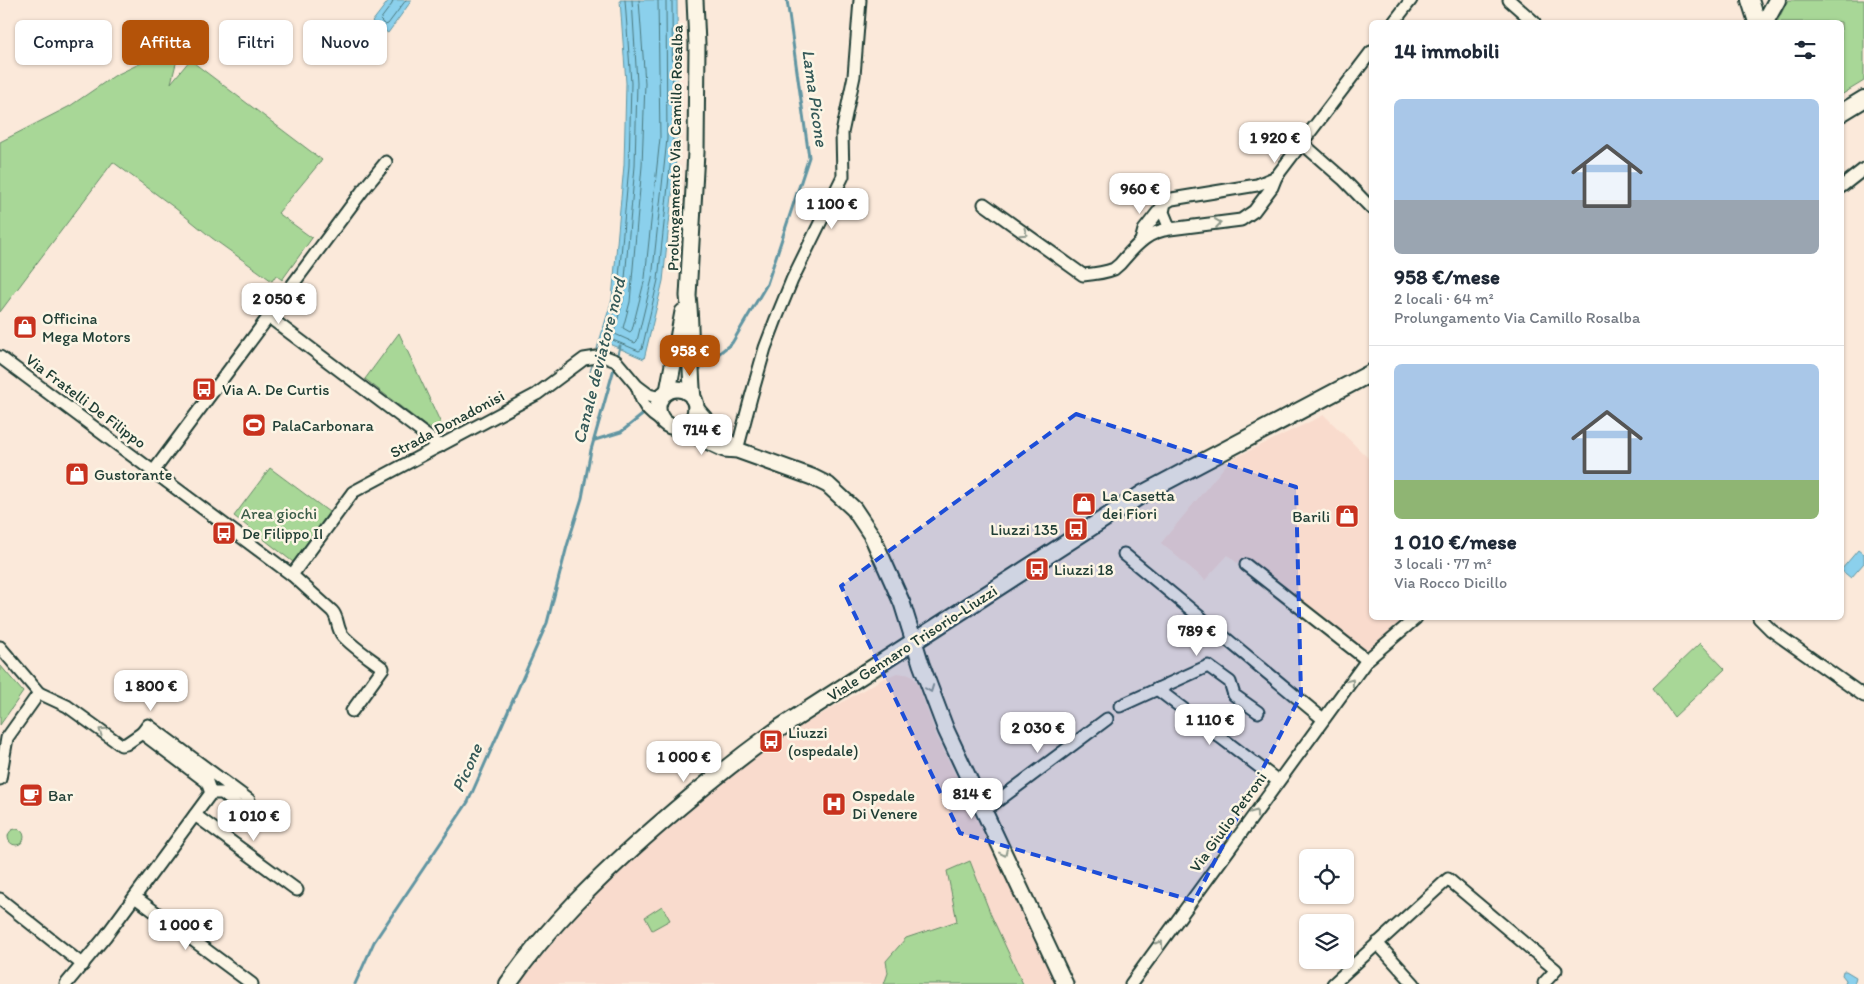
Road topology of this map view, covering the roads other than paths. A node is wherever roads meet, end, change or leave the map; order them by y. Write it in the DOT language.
graph roads {
  1 [pos="695,0"];
  2 [pos="860,0"];
  3 [pos="1411,0"];
  4 [pos="1509,0"];
  5 [pos="1750,0"];
  6 [pos="1777,0"];
  7 [pos="1396,20"];
  8 [pos="1532,20"];
  9 [pos="1756,20"];
  10 [pos="1766,20"];
  11 [pos="1369,55"];
  12 [pos="1864,99"];
  13 [pos="1844,111"];
  14 [pos="1302,143"];
  15 [pos="386,162"];
  16 [pos="1864,169"];
  17 [pos="1276,177"];
  18 [pos="1844,185"];
  19 [pos="1165,203"];
  20 [pos="984,204"];
  21 [pos="1369,206"];
  22 [pos="1170,229"];
  23 [pos="1141,241"];
  24 [pos="688,296"];
  25 [pos="269,317"];
  26 [pos="0,357"];
  27 [pos="1369,374"];
  28 [pos="637,386"];
  29 [pos="666,393"];
  30 [pos="694,403"];
  31 [pos="670,424"];
  32 [pos="440,446"];
  33 [pos="738,450"];
  34 [pos="153,472"];
  35 [pos="1124,554"];
  36 [pos="1246,565"];
  37 [pos="292,575"];
  38 [pos="1414,620"];
  39 [pos="1761,620"];
  40 [pos="914,643"];
  41 [pos="0,647"];
  42 [pos="1367,660"];
  43 [pos="1157,689"];
  44 [pos="40,693"];
  45 [pos="1864,696"];
  46 [pos="1120,706"];
  47 [pos="352,711"];
  48 [pos="1258,712"];
  49 [pos="1107,719"];
  50 [pos="1323,719"];
  51 [pos="142,732"];
  52 [pos="2,765"];
  53 [pos="0,779"];
  54 [pos="1278,781"];
  55 [pos="212,793"];
  56 [pos="984,811"];
  57 [pos="195,815"];
  58 [pos="297,890"];
  59 [pos="135,897"];
  60 [pos="0,899"];
  61 [pos="1377,943"];
  62 [pos="83,965"];
  63 [pos="1544,983"];
  64 [pos="66,984"];
  65 [pos="252,984"];
  66 [pos="508,984"];
  67 [pos="1065,984"];
  68 [pos="1131,984"];
  69 [pos="1334,984"];
  70 [pos="1414,984"];
  1 -- 24 [label="street, Prolungamento Via Camillo Rosalba"];
  2 -- 33 [label="street"];
  3 -- 7 [label="street"];
  4 -- 8 [label="street"];
  5 -- 9 [label="main road"];
  6 -- 10 [label="main road"];
  11 -- 14 [label="street"];
  12 -- 13 [label="main road"];
  14 -- 17 [label="street"];
  14 -- 21 [label="street"];
  15 -- 25 [label="street"];
  16 -- 18 [label="street"];
  17 -- 19 [label="street"];
  22 -- 17 [label="street, one-way"];
  19 -- 22 [label="street"];
  19 -- 23 [label="street"];
  20 -- 23 [label="street, one-way"];
  22 -- 23 [label="street"];
  24 -- 29 [label="street, Prolungamento Via Camillo Rosalba"];
  24 -- 30 [label="street, Prolungamento Via Camillo Rosalba"];
  25 -- 32 [label="street"];
  25 -- 34 [label="street"];
  26 -- 34 [label="street, Via Fratelli De Filippo"];
  27 -- 40 [label="main road, Viale Gennaro Trisorio-Liuzzi"];
  28 -- 29 [label="street, Strada Donadonisi"];
  28 -- 31 [label="street, Strada Donadonisi"];
  28 -- 32 [label="street, Strada Donadonisi"];
  29 -- 30 [label="street"];
  29 -- 31 [label="street"];
  30 -- 31 [label="street"];
  30 -- 33 [label="street"];
  31 -- 33 [label="street"];
  32 -- 37 [label="street, Strada Donadonisi"];
  33 -- 40 [label="street"];
  34 -- 37 [label="street, Via Fratelli De Filippo"];
  35 -- 50 [label="street"];
  36 -- 42 [label="street"];
  37 -- 47 [label="street, Via Fratelli De Filippo"];
  38 -- 42 [label="street, Via Giulio Petroni"];
  39 -- 45 [label="street"];
  40 -- 56 [label="street, one-way"];
  40 -- 66 [label="main road, Viale Gennaro Trisorio-Liuzzi"];
  41 -- 44 [label="street"];
  50 -- 42 [label="street, Via Giulio Petroni, one-way"];
  43 -- 46 [label="street"];
  43 -- 48 [label="street"];
  43 -- 54 [label="street"];
  51 -- 44 [label="street, one-way"];
  44 -- 52 [label="street"];
  49 -- 56 [label="street"];
  50 -- 54 [label="street, Via Giulio Petroni"];
  51 -- 55 [label="street"];
  51 -- 55 [label="street"];
  52 -- 53 [label="street"];
  68 -- 54 [label="street, Via Giulio Petroni, one-way"];
  55 -- 57 [label="street"];
  56 -- 67 [label="street, one-way"];
  57 -- 58 [label="street"];
  57 -- 59 [label="street"];
  59 -- 62 [label="street"];
  59 -- 65 [label="street"];
  60 -- 62 [label="street"];
  61 -- 63 [label="street"];
  61 -- 69 [label="street"];
  61 -- 70 [label="street"];
  62 -- 64 [label="street"];
}
